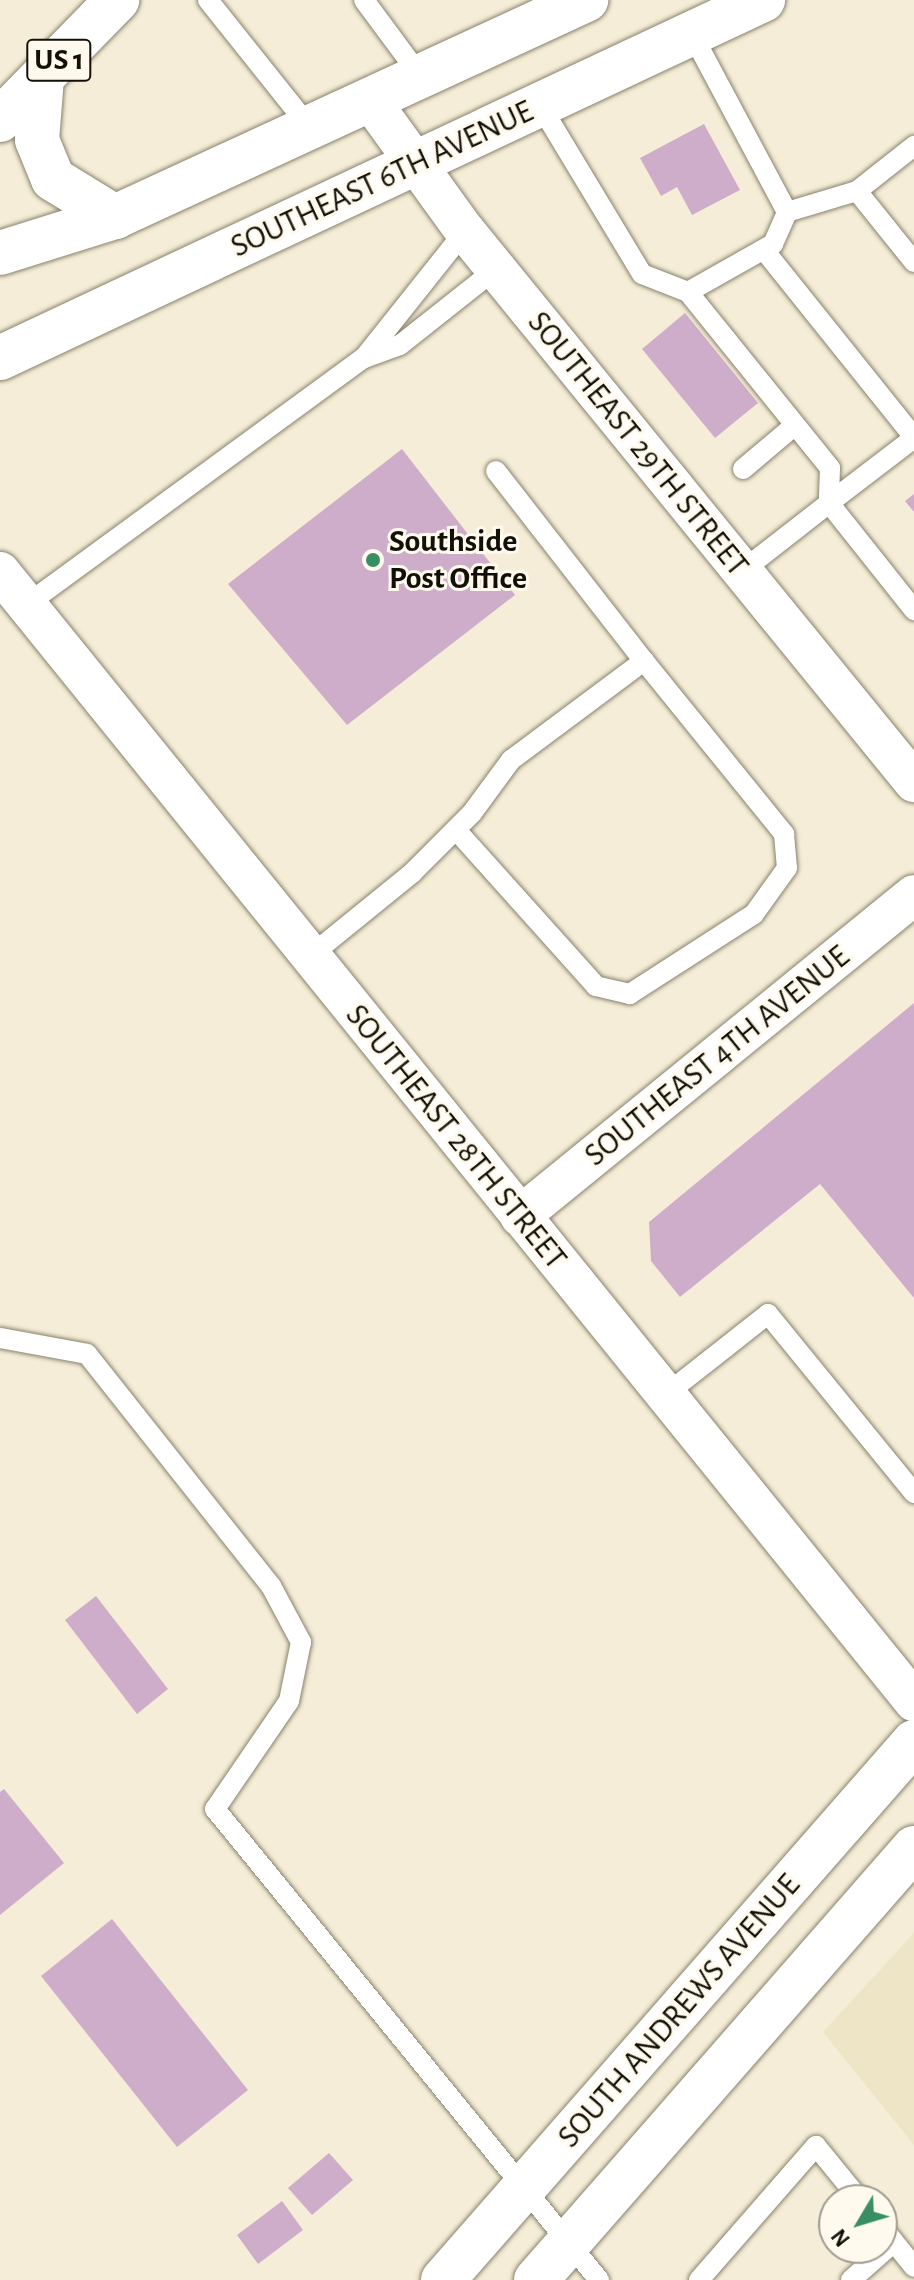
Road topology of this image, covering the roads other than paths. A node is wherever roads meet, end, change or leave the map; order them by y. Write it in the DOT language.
graph roads {
  1 [pos="117,0"];
  2 [pos="208,0"];
  3 [pos="586,0"];
  4 [pos="763,0"];
  5 [pos="372,5"];
  6 [pos="535,11"];
  7 [pos="692,34"];
  8 [pos="421,77"];
  9 [pos="42,78"];
  10 [pos="370,100"];
  11 [pos="540,105"];
  12 [pos="0,120"];
  13 [pos="310,128"];
  14 [pos="914,146"];
  15 [pos="414,164"];
  16 [pos="857,191"];
  17 [pos="787,212"];
  18 [pos="115,217"];
  19 [pos="465,231"];
  20 [pos="764,250"];
  21 [pos="0,253"];
  22 [pos="914,262"];
  23 [pos="496,269"];
  24 [pos="688,292"];
  25 [pos="0,358"];
  26 [pos="364,358"];
  27 [pos="795,425"];
  28 [pos="914,438"];
  29 [pos="743,469"];
  30 [pos="496,471"];
  31 [pos="829,503"];
  32 [pos="742,571"];
  33 [pos="0,572"];
  34 [pos="26,605"];
  35 [pos="914,610"];
  36 [pos="644,661"];
  37 [pos="914,782"];
  38 [pos="456,830"];
  39 [pos="914,895"];
  40 [pos="310,956"];
  41 [pos="520,1216"];
  42 [pos="0,1338"];
  43 [pos="665,1395"];
  44 [pos="912,1488"];
  45 [pos="914,1701"];
  46 [pos="914,1742"];
  47 [pos="914,1848"];
  48 [pos="847,2184"];
  49 [pos="524,2187"];
  50 [pos="569,2242"];
  51 [pos="898,2247"];
  52 [pos="864,2264"];
  53 [pos="914,2267"];
  54 [pos="443,2280"];
  55 [pos="536,2280"];
  56 [pos="599,2280"];
  57 [pos="699,2280"];
  58 [pos="851,2280"];
  1 -- 9 [label="main road, US 1"];
  2 -- 13 [label="lane"];
  3 -- 6 [label="main road"];
  4 -- 7 [label="main road, SOUTHEAST 6TH AVENUE"];
  5 -- 8 [label="lane"];
  6 -- 8 [label="main road"];
  7 -- 11 [label="main road, SOUTHEAST 6TH AVENUE"];
  7 -- 17 [label="lane"];
  8 -- 10 [label="main road"];
  9 -- 12 [label="main road, US 1"];
  9 -- 18 [label="main road"];
  10 -- 13 [label="main road"];
  10 -- 15 [label="street, SOUTHEAST 29TH STREET"];
  11 -- 15 [label="main road, SOUTHEAST 6TH AVENUE"];
  11 -- 24 [label="lane"];
  13 -- 18 [label="main road"];
  14 -- 16 [label="lane"];
  15 -- 19 [label="street, SOUTHEAST 29TH STREET"];
  15 -- 25 [label="main road, SOUTHEAST 6TH AVENUE"];
  16 -- 17 [label="lane"];
  16 -- 22 [label="lane"];
  17 -- 20 [label="lane"];
  18 -- 21 [label="main road"];
  19 -- 23 [label="street, SOUTHEAST 29TH STREET"];
  19 -- 26 [label="lane"];
  20 -- 24 [label="lane"];
  20 -- 28 [label="lane"];
  23 -- 26 [label="lane"];
  23 -- 32 [label="street, SOUTHEAST 29TH STREET"];
  24 -- 27 [label="lane"];
  26 -- 34 [label="lane"];
  27 -- 29 [label="lane"];
  27 -- 31 [label="lane"];
  28 -- 31 [label="lane"];
  30 -- 36 [label="lane"];
  31 -- 32 [label="lane"];
  31 -- 35 [label="lane"];
  32 -- 37 [label="street, SOUTHEAST 29TH STREET"];
  33 -- 34 [label="street, SOUTHEAST 28TH STREET"];
  34 -- 40 [label="street, SOUTHEAST 28TH STREET"];
  36 -- 38 [label="lane"];
  36 -- 38 [label="lane"];
  38 -- 40 [label="lane"];
  39 -- 41 [label="street, SOUTHEAST 4TH AVENUE"];
  40 -- 41 [label="street, SOUTHEAST 28TH STREET"];
  41 -- 43 [label="street, SOUTHEAST 28TH STREET"];
  42 -- 49 [label="lane"];
  43 -- 44 [label="lane"];
  43 -- 45 [label="street, SOUTHEAST 28TH STREET"];
  46 -- 49 [label="main road, SOUTH ANDREWS AVENUE"];
  47 -- 50 [label="main road"];
  48 -- 57 [label="lane"];
  49 -- 50 [label="lane"];
  49 -- 54 [label="main road, SOUTH ANDREWS AVENUE"];
  50 -- 55 [label="main road"];
  50 -- 56 [label="lane"];
  51 -- 53 [label="lane"];
  52 -- 58 [label="lane"];
}
